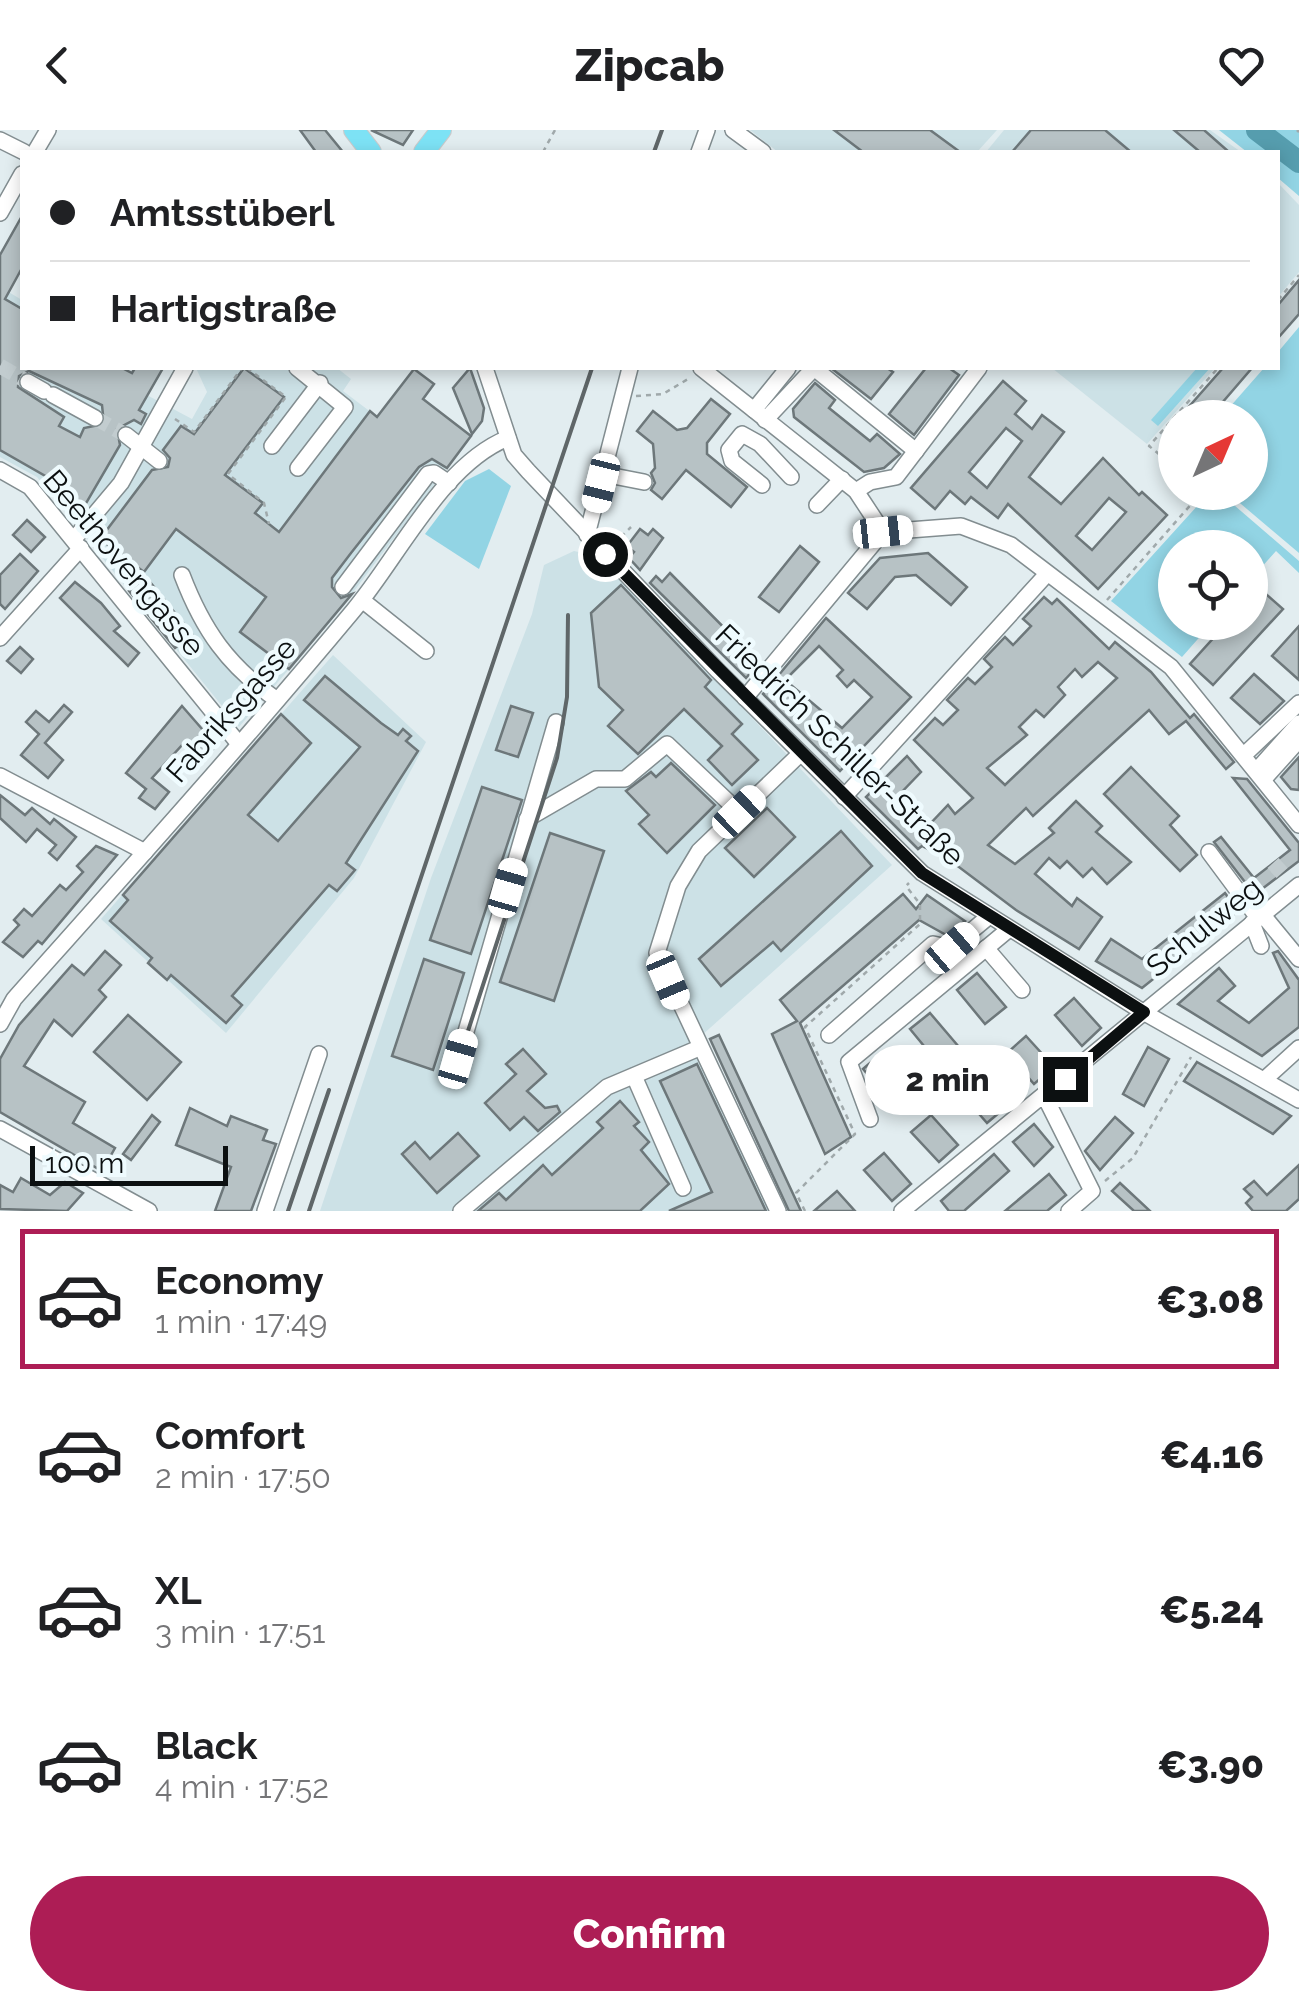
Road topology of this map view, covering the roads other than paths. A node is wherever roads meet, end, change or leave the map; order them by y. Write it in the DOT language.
graph roads {
  1 [pos="354,130"];
  2 [pos="442,130"];
  3 [pos="732,130"];
  4 [pos="369,150"];
  5 [pos="426,150"];
  6 [pos="760,150"];
  7 [pos="20,178"];
  8 [pos="0,214"];
  9 [pos="183,370"];
  10 [pos="300,370"];
  11 [pos="629,370"];
  12 [pos="703,370"];
  13 [pos="787,370"];
  14 [pos="812,370"];
  15 [pos="816,370"];
  16 [pos="978,370"];
  17 [pos="488,371"];
  18 [pos="28,382"];
  19 [pos="320,382"];
  20 [pos="759,415"];
  21 [pos="95,418"];
  22 [pos="126,434"];
  23 [pos="508,438"];
  24 [pos="142,446"];
  25 [pos="272,446"];
  26 [pos="916,451"];
  27 [pos="159,461"];
  28 [pos="298,468"];
  29 [pos="0,470"];
  30 [pos="602,474"];
  31 [pos="791,477"];
  32 [pos="842,479"];
  33 [pos="644,482"];
  34 [pos="449,484"];
  35 [pos="762,485"];
  36 [pos="856,491"];
  37 [pos="817,506"];
  38 [pos="883,532"];
  39 [pos="588,535"];
  40 [pos="380,538"];
  41 [pos="78,544"];
  42 [pos="398,552"];
  43 [pos="182,575"];
  44 [pos="1046,575"];
  45 [pos="343,586"];
  46 [pos="362,600"];
  47 [pos="0,638"];
  48 [pos="426,651"];
  49 [pos="745,698"];
  50 [pos="276,700"];
  51 [pos="1299,703"];
  52 [pos="556,722"];
  53 [pos="1299,722"];
  54 [pos="1299,740"];
  55 [pos="239,744"];
  56 [pos="800,754"];
  57 [pos="1244,755"];
  58 [pos="1260,774"];
  59 [pos="0,776"];
  60 [pos="844,798"];
  61 [pos="739,812"];
  62 [pos="528,819"];
  63 [pos="1299,824"];
  64 [pos="145,852"];
  65 [pos="1209,852"];
  66 [pos="1282,873"];
  67 [pos="1297,886"];
  68 [pos="988,918"];
  69 [pos="1258,918"];
  70 [pos="1008,930"];
  71 [pos="1261,946"];
  72 [pos="986,948"];
  73 [pos="1299,959"];
  74 [pos="1022,990"];
  75 [pos="7,996"];
  76 [pos="1144,1012"];
  77 [pos="0,1024"];
  78 [pos="829,1035"];
  79 [pos="698,1048"];
  80 [pos="1299,1048"];
  81 [pos="319,1054"];
  82 [pos="458,1059"];
  83 [pos="634,1076"];
  84 [pos="1265,1079"];
  85 [pos="1045,1097"];
  86 [pos="1299,1100"];
  87 [pos="870,1119"];
  88 [pos="0,1129"];
  89 [pos="683,1188"];
  90 [pos="149,1211"];
  91 [pos="265,1211"];
  92 [pos="460,1211"];
  93 [pos="778,1211"];
  94 [pos="902,1211"];
  95 [pos="1069,1211"];
  1 -- 4 [label="main road"];
  2 -- 5 [label="main road"];
  3 -- 6 [label="street"];
  7 -- 8 [label="street"];
  9 -- 24 [label="street"];
  10 -- 19 [label="street"];
  11 -- 30 [label="street"];
  12 -- 20 [label="street"];
  13 -- 20 [label="street"];
  14 -- 20 [label="street"];
  15 -- 26 [label="street"];
  16 -- 26 [label="street"];
  17 -- 23 [label="street, Friedrich Schiller-Straße"];
  18 -- 21 [label="street"];
  19 -- 25 [label="street"];
  19 -- 28 [label="street"];
  20 -- 32 [label="street"];
  22 -- 24 [label="street"];
  23 -- 34 [label="street, Fabriksgasse"];
  23 -- 39 [label="street, Friedrich Schiller-Straße"];
  24 -- 27 [label="street"];
  24 -- 41 [label="street"];
  26 -- 36 [label="street"];
  29 -- 41 [label="street, Beethovengasse"];
  30 -- 33 [label="street"];
  30 -- 39 [label="street"];
  31 -- 35 [label="street"];
  32 -- 36 [label="street"];
  32 -- 37 [label="street"];
  34 -- 40 [label="street"];
  34 -- 42 [label="street, Fabriksgasse"];
  36 -- 38 [label="street"];
  38 -- 44 [label="street"];
  38 -- 49 [label="street"];
  39 -- 49 [label="street, Friedrich Schiller-Straße"];
  40 -- 42 [label="street"];
  40 -- 45 [label="street"];
  41 -- 47 [label="street"];
  41 -- 55 [label="street, Beethovengasse"];
  42 -- 46 [label="street, Fabriksgasse"];
  43 -- 50 [label="street"];
  44 -- 57 [label="street"];
  44 -- 60 [label="street"];
  46 -- 48 [label="street"];
  46 -- 50 [label="street, Fabriksgasse"];
  49 -- 56 [label="street, Friedrich Schiller-Straße"];
  50 -- 55 [label="street, Fabriksgasse"];
  51 -- 57 [label="street"];
  52 -- 62 [label="street"];
  53 -- 58 [label="street"];
  54 -- 58 [label="street"];
  55 -- 64 [label="street, Fabriksgasse"];
  56 -- 60 [label="street, Friedrich Schiller-Straße"];
  56 -- 61 [label="street"];
  57 -- 58 [label="street"];
  58 -- 63 [label="street"];
  59 -- 64 [label="street"];
  60 -- 68 [label="street, Friedrich Schiller-Straße"];
  61 -- 62 [label="street"];
  61 -- 79 [label="street"];
  62 -- 82 [label="street"];
  64 -- 75 [label="street, Fabriksgasse"];
  65 -- 69 [label="street"];
  66 -- 67 [label="street"];
  67 -- 69 [label="street, Schulweg"];
  68 -- 70 [label="street, Friedrich Schiller-Straße"];
  68 -- 78 [label="street"];
  69 -- 71 [label="street"];
  69 -- 73 [label="street"];
  69 -- 76 [label="street, Schulweg"];
  70 -- 72 [label="street"];
  70 -- 76 [label="street, Friedrich Schiller-Straße"];
  72 -- 74 [label="street"];
  72 -- 87 [label="street"];
  75 -- 77 [label="street, Fabriksgasse"];
  76 -- 84 [label="street, Friedrich Schiller-Straße"];
  76 -- 85 [label="street, Schulweg"];
  79 -- 83 [label="street"];
  79 -- 93 [label="street"];
  80 -- 84 [label="street"];
  81 -- 91 [label="street"];
  83 -- 89 [label="street"];
  83 -- 92 [label="street"];
  84 -- 86 [label="street, Friedrich Schiller-Straße"];
  85 -- 94 [label="street, Schulweg"];
  85 -- 95 [label="street"];
  88 -- 90 [label="street"];
}
